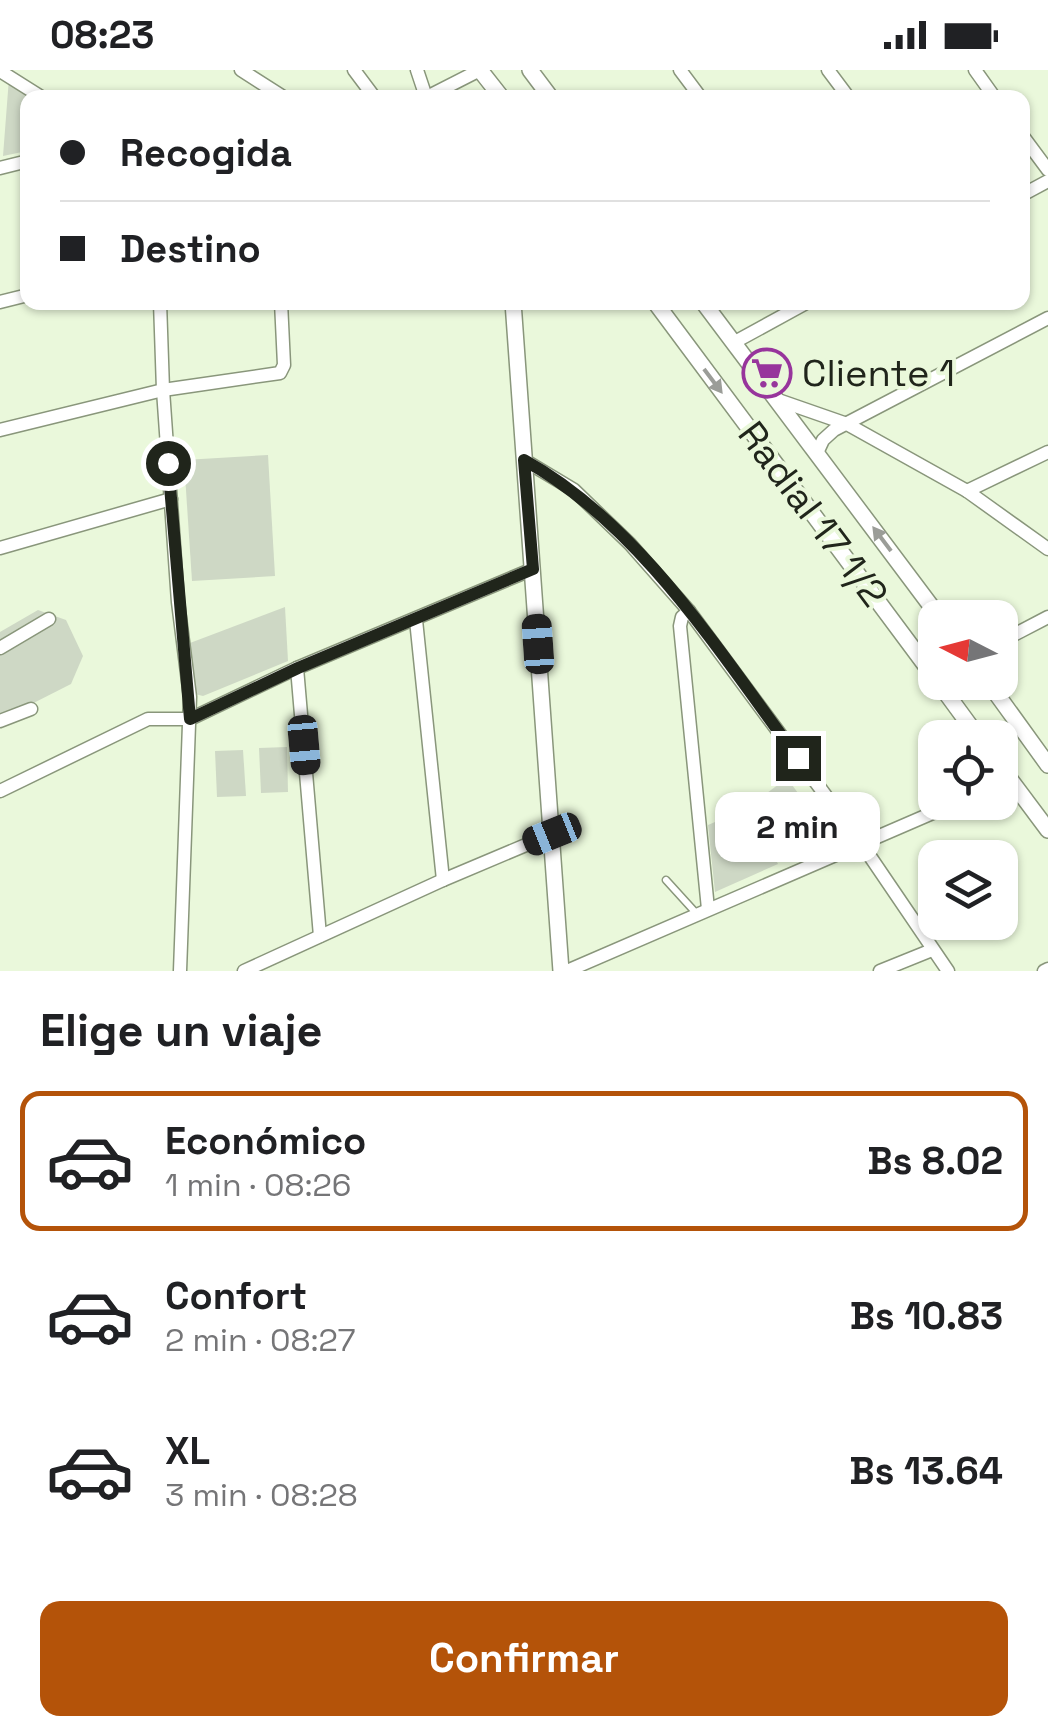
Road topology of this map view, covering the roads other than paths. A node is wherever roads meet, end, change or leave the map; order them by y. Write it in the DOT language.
graph roads {
  1 [pos="240,70"];
  2 [pos="480,70"];
  3 [pos="0,71"];
  4 [pos="31,90"];
  5 [pos="272,90"];
  6 [pos="440,90"];
  7 [pos="496,90"];
  8 [pos="1030,146"];
  9 [pos="1048,170"];
  10 [pos="160,310"];
  11 [pos="281,310"];
  12 [pos="514,310"];
  13 [pos="661,310"];
  14 [pos="710,310"];
  15 [pos="793,310"];
  16 [pos="1048,318"];
  17 [pos="733,343"];
  18 [pos="163,390"];
  19 [pos="778,400"];
  20 [pos="847,424"];
  21 [pos="0,430"];
  22 [pos="1048,452"];
  23 [pos="817,453"];
  24 [pos="524,460"];
  25 [pos="967,492"];
  26 [pos="171,499"];
  27 [pos="0,548"];
  28 [pos="1048,549"];
  29 [pos="533,569"];
  30 [pos="927,600"];
  31 [pos="689,611"];
  32 [pos="1048,616"];
  33 [pos="49,619"];
  34 [pos="416,620"];
  35 [pos="1018,632"];
  36 [pos="0,648"];
  37 [pos="918,650"];
  38 [pos="298,668"];
  39 [pos="1001,700"];
  40 [pos="31,709"];
  41 [pos="190,719"];
  42 [pos="0,720"];
  43 [pos="1048,765"];
  44 [pos="0,791"];
  45 [pos="1018,794"];
  46 [pos="919,820"];
  47 [pos="1048,830"];
  48 [pos="552,834"];
  49 [pos="863,846"];
  50 [pos="443,880"];
  51 [pos="666,880"];
  52 [pos="702,911"];
  53 [pos="320,936"];
  54 [pos="932,950"];
  55 [pos="180,971"];
  56 [pos="244,971"];
  57 [pos="564,971"];
  58 [pos="880,971"];
  59 [pos="948,971"];
  1 -- 5 [label="street"];
  2 -- 6 [label="street"];
  2 -- 7 [label="street"];
  3 -- 4 [label="street"];
  8 -- 9 [label="street"];
  10 -- 18 [label="street"];
  11 -- 18 [label="street"];
  12 -- 24 [label="street"];
  13 -- 37 [label="street, Radial 17 1/2, one-way"];
  14 -- 17 [label="street, Radial 17 1/2"];
  15 -- 17 [label="street"];
  16 -- 20 [label="street"];
  17 -- 19 [label="street, Radial 17 1/2"];
  18 -- 21 [label="street"];
  18 -- 26 [label="street"];
  19 -- 20 [label="street"];
  19 -- 23 [label="street, Radial 17 1/2"];
  20 -- 23 [label="street"];
  20 -- 25 [label="street"];
  22 -- 25 [label="street"];
  30 -- 23 [label="street, Radial 17 1/2, one-way"];
  24 -- 29 [label="street"];
  24 -- 31 [label="street"];
  25 -- 28 [label="street"];
  26 -- 27 [label="street"];
  26 -- 41 [label="street"];
  29 -- 34 [label="street"];
  29 -- 48 [label="street"];
  31 -- 49 [label="street"];
  31 -- 52 [label="street"];
  32 -- 35 [label="street"];
  33 -- 36 [label="street"];
  34 -- 38 [label="street"];
  34 -- 50 [label="street"];
  38 -- 41 [label="street"];
  38 -- 53 [label="street"];
  39 -- 43 [label="street"];
  40 -- 42 [label="street"];
  41 -- 44 [label="street"];
  41 -- 55 [label="street"];
  45 -- 47 [label="street"];
  46 -- 49 [label="street"];
  48 -- 50 [label="street"];
  48 -- 57 [label="street"];
  49 -- 52 [label="street"];
  49 -- 54 [label="street"];
  50 -- 53 [label="street"];
  51 -- 52 [label="lane"];
  52 -- 57 [label="street"];
  53 -- 56 [label="street"];
  54 -- 58 [label="street"];
  54 -- 59 [label="street"];
}
